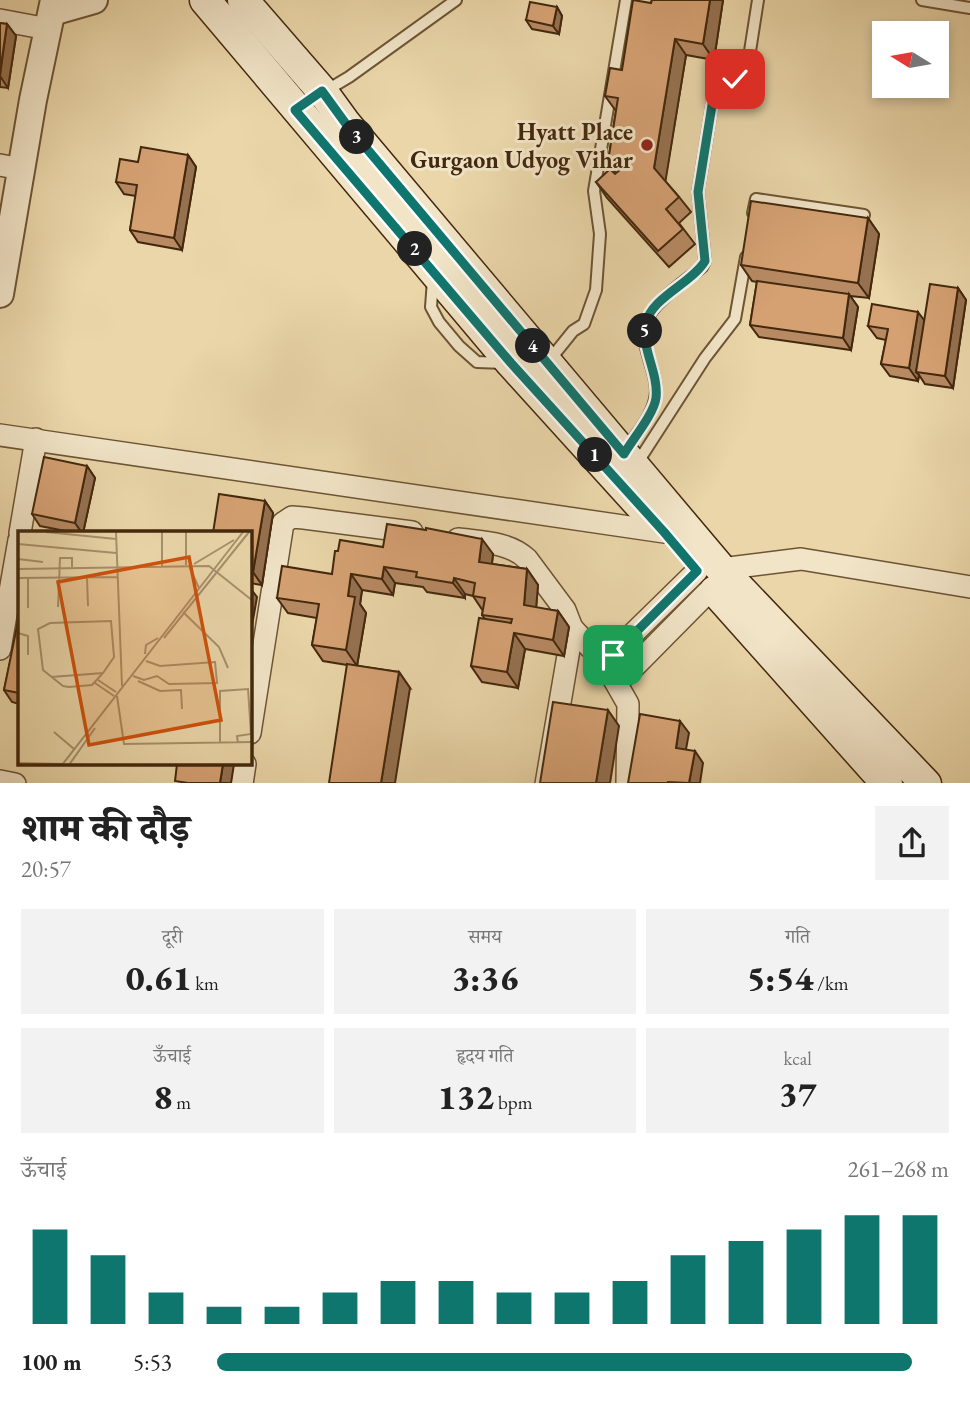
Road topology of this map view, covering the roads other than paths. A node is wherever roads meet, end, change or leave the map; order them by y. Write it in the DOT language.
graph roads {
  1 [pos="94,0"];
  2 [pos="205,0"];
  3 [pos="243,0"];
  4 [pos="456,0"];
  5 [pos="626,0"];
  6 [pos="758,0"];
  7 [pos="922,0"];
  8 [pos="970,8"];
  9 [pos="51,14"];
  10 [pos="0,20"];
  11 [pos="322,91"];
  12 [pos="295,110"];
  13 [pos="11,167"];
  14 [pos="863,215"];
  15 [pos="751,226"];
  16 [pos="749,239"];
  17 [pos="0,294"];
  18 [pos="547,363"];
  19 [pos="0,435"];
  20 [pos="36,439"];
  21 [pos="629,461"];
  22 [pos="20,531"];
  23 [pos="664,532"];
  24 [pos="18,554"];
  25 [pos="710,576"];
  26 [pos="970,587"];
  27 [pos="14,609"];
  28 [pos="572,628"];
  29 [pos="0,649"];
  30 [pos="604,662"];
  31 [pos="616,681"];
  32 [pos="252,720"];
  33 [pos="0,781"];
  34 [pos="15,783"];
  35 [pos="547,783"];
  36 [pos="627,783"];
  37 [pos="887,783"];
  38 [pos="926,783"];
  1 -- 9 [label="street"];
  2 -- 12 [label="main road"];
  3 -- 11 [label="main road"];
  4 -- 11 [label="lane"];
  5 -- 18 [label="lane"];
  6 -- 21 [label="lane"];
  7 -- 8 [label="lane"];
  9 -- 10 [label="street"];
  9 -- 13 [label="street"];
  11 -- 12 [label="lane"];
  11 -- 18 [label="main road"];
  12 -- 23 [label="main road"];
  13 -- 17 [label="street"];
  14 -- 15 [label="lane"];
  16 -- 21 [label="lane"];
  18 -- 21 [label="main road"];
  19 -- 20 [label="street"];
  20 -- 22 [label="street"];
  20 -- 23 [label="street"];
  21 -- 25 [label="main road"];
  23 -- 25 [label="main road"];
  24 -- 27 [label="street"];
  25 -- 26 [label="street"];
  25 -- 30 [label="street"];
  25 -- 31 [label="street"];
  25 -- 37 [label="main road"];
  25 -- 38 [label="main road"];
  27 -- 29 [label="street"];
  28 -- 30 [label="street"];
  28 -- 32 [label="street"];
  28 -- 35 [label="street"];
  30 -- 31 [label="street"];
  31 -- 36 [label="street"];
  33 -- 34 [label="street"];
}
